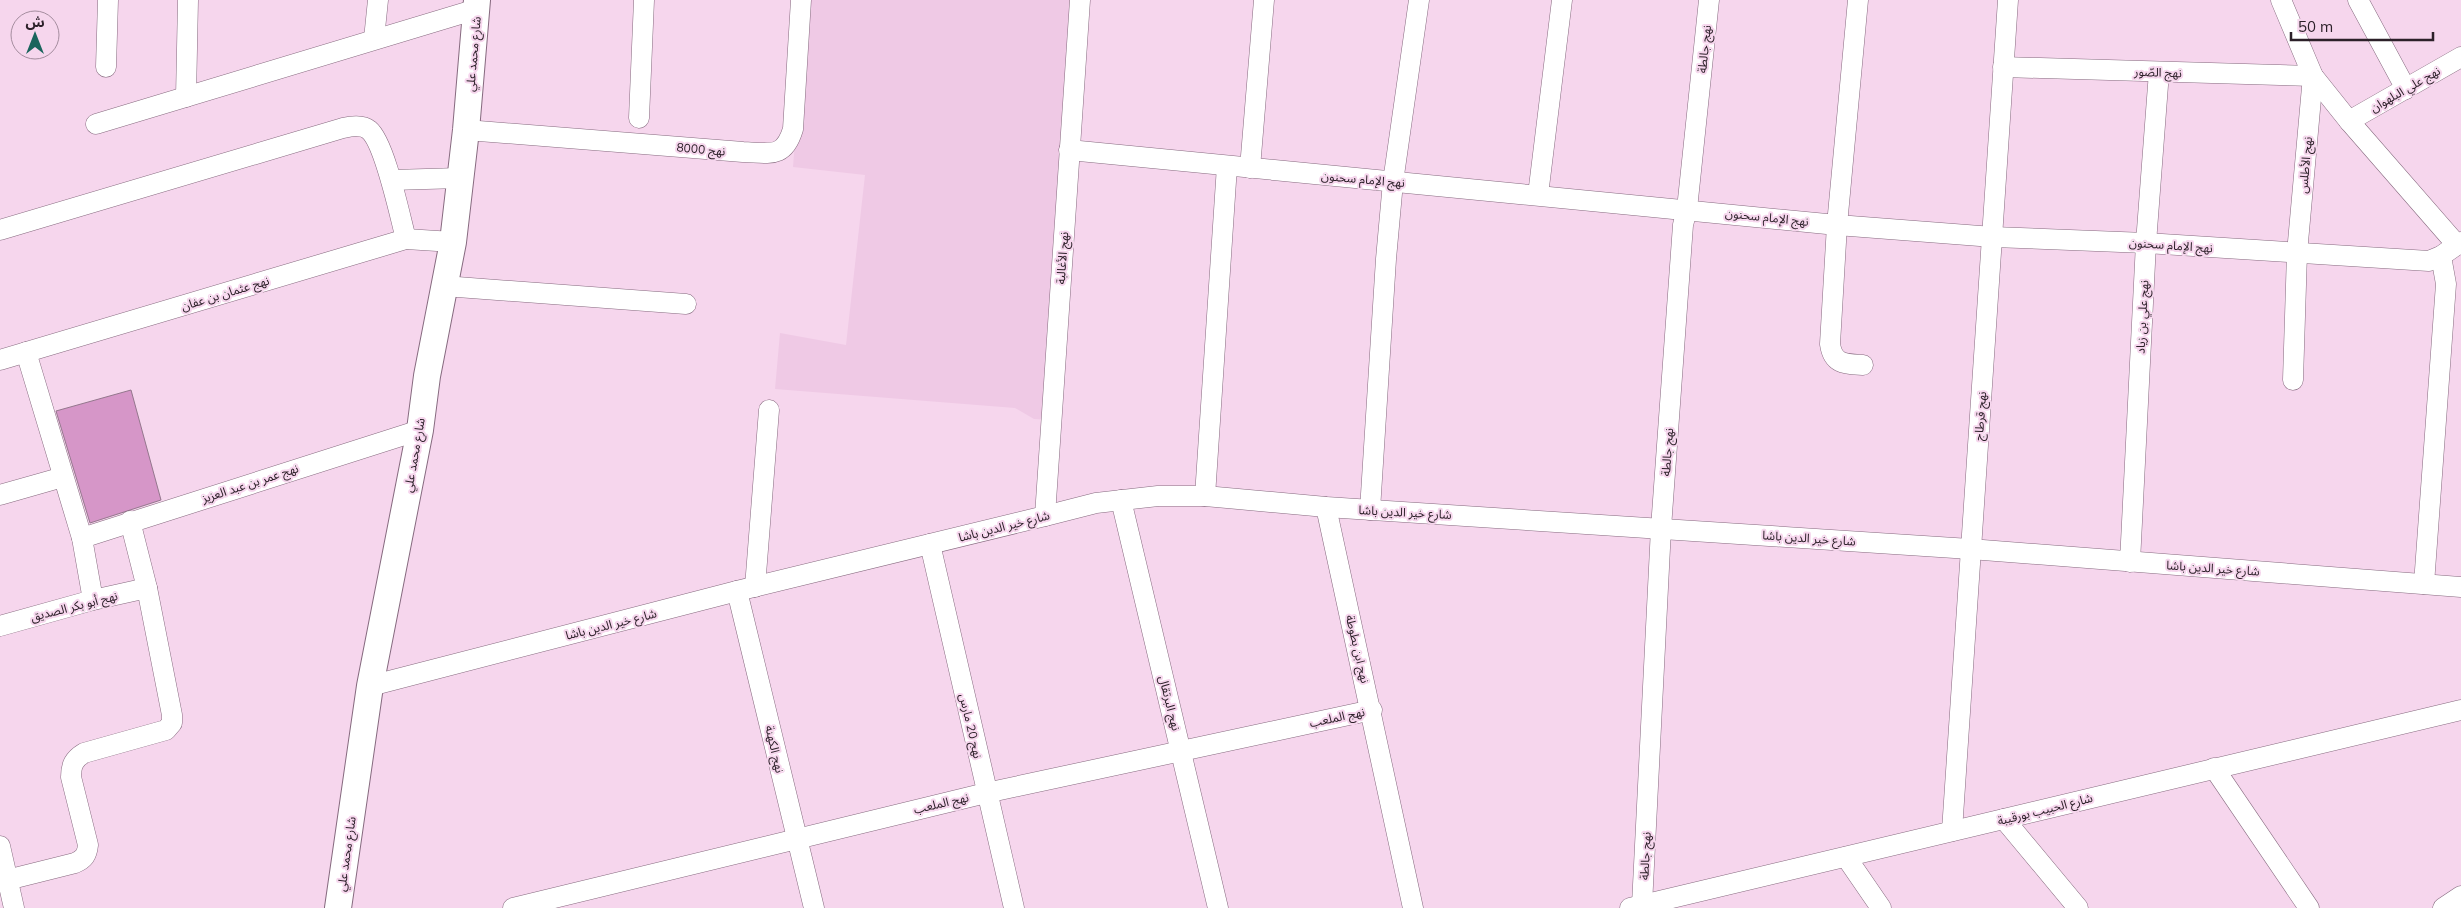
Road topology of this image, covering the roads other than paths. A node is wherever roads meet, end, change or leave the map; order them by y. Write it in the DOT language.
graph roads {
  1 [pos="108,0"];
  2 [pos="188,0"];
  3 [pos="378,0"];
  4 [pos="644,0"];
  5 [pos="801,0"];
  6 [pos="1080,0"];
  7 [pos="1264,0"];
  8 [pos="1419,0"];
  9 [pos="1562,0"];
  10 [pos="1709,0"];
  11 [pos="1858,0"];
  12 [pos="2008,0"];
  13 [pos="2281,0"];
  14 [pos="2358,0"];
  15 [pos="477,4"];
  16 [pos="374,39"];
  17 [pos="2461,56"];
  18 [pos="106,67"];
  19 [pos="2004,67"];
  20 [pos="2159,72"];
  21 [pos="2313,76"];
  22 [pos="2406,88"];
  23 [pos="186,97"];
  24 [pos="638,118"];
  25 [pos="2349,121"];
  26 [pos="96,124"];
  27 [pos="466,130"];
  28 [pos="1069,150"];
  29 [pos="1227,166"];
  30 [pos="1250,168"];
  31 [pos="460,178"];
  32 [pos="392,180"];
  33 [pos="1394,182"];
  34 [pos="1538,195"];
  35 [pos="1687,209"];
  36 [pos="1837,224"];
  37 [pos="0,230"];
  38 [pos="1992,237"];
  39 [pos="406,239"];
  40 [pos="452,242"];
  41 [pos="2146,243"];
  42 [pos="2453,248"];
  43 [pos="2297,253"];
  44 [pos="444,286"];
  45 [pos="686,304"];
  46 [pos="26,352"];
  47 [pos="0,360"];
  48 [pos="1863,365"];
  49 [pos="2293,380"];
  50 [pos="769,410"];
  51 [pos="420,430"];
  52 [pos="63,477"];
  53 [pos="0,495"];
  54 [pos="1205,496"];
  55 [pos="1121,500"];
  56 [pos="1326,508"];
  57 [pos="1370,510"];
  58 [pos="1045,516"];
  59 [pos="130,521"];
  60 [pos="1661,528"];
  61 [pos="82,538"];
  62 [pos="930,544"];
  63 [pos="1970,549"];
  64 [pos="2130,562"];
  65 [pos="2424,584"];
  66 [pos="2461,587"];
  67 [pos="147,588"];
  68 [pos="746,589"];
  69 [pos="93,600"];
  70 [pos="0,626"];
  71 [pos="370,686"];
  72 [pos="1372,710"];
  73 [pos="2461,710"];
  74 [pos="1182,752"];
  75 [pos="2214,768"];
  76 [pos="986,792"];
  77 [pos="2004,819"];
  78 [pos="1952,831"];
  79 [pos="796,837"];
  80 [pos="0,846"];
  81 [pos="1846,857"];
  82 [pos="7,880"];
  83 [pos="2461,896"];
  84 [pos="1636,907"];
  85 [pos="14,908"];
  86 [pos="338,908"];
  87 [pos="513,908"];
  88 [pos="814,908"];
  89 [pos="1014,908"];
  90 [pos="1218,908"];
  91 [pos="1413,908"];
  92 [pos="1881,908"];
  93 [pos="2078,908"];
  94 [pos="2309,908"];
  95 [pos="2443,908"];
  1 -- 18 [label="street"];
  2 -- 23 [label="street"];
  3 -- 16 [label="street"];
  4 -- 24 [label="street"];
  5 -- 27 [label="street, نهج 8000"];
  6 -- 28 [label="street, نهج الأغالبة"];
  7 -- 30 [label="street"];
  8 -- 33 [label="street"];
  9 -- 34 [label="street"];
  10 -- 35 [label="street, نهج جالطة"];
  11 -- 36 [label="street"];
  12 -- 19 [label="street, نهج قرطاج"];
  13 -- 21 [label="street"];
  14 -- 22 [label="street"];
  15 -- 16 [label="street"];
  15 -- 27 [label="main road, شارع محمد علي"];
  16 -- 23 [label="street"];
  17 -- 22 [label="street, نهج علي البلهوان"];
  19 -- 20 [label="street, نهج الصّور"];
  19 -- 38 [label="street, نهج قرطاج"];
  20 -- 21 [label="street, نهج الصّور"];
  20 -- 41 [label="street, نهج علي بن زياد"];
  21 -- 25 [label="street"];
  21 -- 43 [label="street, نهج الأطلس"];
  22 -- 25 [label="street, نهج علي البلهوان"];
  23 -- 26 [label="street"];
  25 -- 42 [label="street"];
  27 -- 31 [label="main road, شارع محمد علي"];
  28 -- 29 [label="street, نهج الإمام سحنون"];
  28 -- 58 [label="street, نهج الأغالبة"];
  29 -- 30 [label="street, نهج الإمام سحنون"];
  29 -- 54 [label="street"];
  30 -- 33 [label="street, نهج الإمام سحنون"];
  31 -- 32 [label="street"];
  31 -- 40 [label="main road, شارع محمد علي"];
  32 -- 37 [label="street"];
  32 -- 39 [label="street"];
  33 -- 34 [label="street, نهج الإمام سحنون"];
  33 -- 57 [label="street"];
  34 -- 35 [label="street, نهج الإمام سحنون"];
  35 -- 36 [label="street, نهج الإمام سحنون"];
  35 -- 60 [label="street, نهج جالطة"];
  36 -- 38 [label="street, نهج الإمام سحنون"];
  36 -- 48 [label="street"];
  38 -- 41 [label="street, نهج الإمام سحنون"];
  38 -- 63 [label="street, نهج قرطاج"];
  39 -- 40 [label="street, نهج عثمان بن عفان"];
  39 -- 46 [label="street, نهج عثمان بن عفان"];
  40 -- 44 [label="main road, شارع محمد علي"];
  41 -- 43 [label="street, نهج الإمام سحنون"];
  41 -- 64 [label="street, نهج علي بن زياد"];
  42 -- 43 [label="street, نهج الإمام سحنون"];
  42 -- 65 [label="street"];
  43 -- 49 [label="street, نهج الأطلس"];
  44 -- 45 [label="street"];
  44 -- 51 [label="main road, شارع محمد علي"];
  46 -- 47 [label="street, نهج عثمان بن عفان"];
  46 -- 52 [label="street"];
  50 -- 68 [label="street, نهج الكهنة"];
  51 -- 59 [label="street, نهج عمر بن عبد العزيز"];
  51 -- 71 [label="main road, شارع محمد علي"];
  52 -- 53 [label="street"];
  52 -- 61 [label="street"];
  54 -- 55 [label="street, شارع خير الدين باشا"];
  54 -- 56 [label="street, شارع خير الدين باشا"];
  55 -- 58 [label="street, شارع خير الدين باشا"];
  55 -- 74 [label="street, نهج البرتقال"];
  56 -- 57 [label="street, شارع خير الدين باشا"];
  56 -- 72 [label="street, نهج ابن بطوطة"];
  57 -- 60 [label="street, شارع خير الدين باشا"];
  58 -- 62 [label="street, شارع خير الدين باشا"];
  59 -- 61 [label="street, نهج عمر بن عبد العزيز"];
  59 -- 67 [label="street"];
  60 -- 63 [label="street, شارع خير الدين باشا"];
  60 -- 84 [label="street, نهج جالطة"];
  61 -- 69 [label="street"];
  62 -- 68 [label="street, شارع خير الدين باشا"];
  62 -- 76 [label="street, نهج 20 مارس"];
  63 -- 64 [label="street, شارع خير الدين باشا"];
  63 -- 78 [label="street, نهج قرطاج"];
  64 -- 65 [label="street, شارع خير الدين باشا"];
  65 -- 66 [label="street, شارع خير الدين باشا"];
  67 -- 69 [label="street, نهج أبو بكر الصديق"];
  67 -- 82 [label="street"];
  68 -- 71 [label="street, شارع خير الدين باشا"];
  68 -- 79 [label="street, نهج الكهنة"];
  69 -- 70 [label="street, نهج أبو بكر الصديق"];
  71 -- 86 [label="main road, شارع محمد علي"];
  72 -- 74 [label="street, نهج الملعب"];
  72 -- 91 [label="street, نهج ابن بطوطة"];
  73 -- 75 [label="street, شارع الحبيب بورقيبة"];
  74 -- 76 [label="street, نهج الملعب"];
  74 -- 90 [label="street, نهج البرتقال"];
  75 -- 77 [label="street, شارع الحبيب بورقيبة"];
  75 -- 94 [label="street"];
  76 -- 79 [label="street, نهج الملعب"];
  76 -- 89 [label="street, نهج 20 مارس"];
  77 -- 78 [label="street, شارع الحبيب بورقيبة"];
  77 -- 93 [label="street"];
  78 -- 81 [label="street, شارع الحبيب بورقيبة"];
  79 -- 87 [label="street, نهج الملعب"];
  79 -- 88 [label="street, نهج الكهنة"];
  80 -- 82 [label="street"];
  81 -- 84 [label="street, شارع الحبيب بورقيبة"];
  81 -- 92 [label="street"];
  82 -- 85 [label="street"];
  83 -- 95 [label="street"];
}
